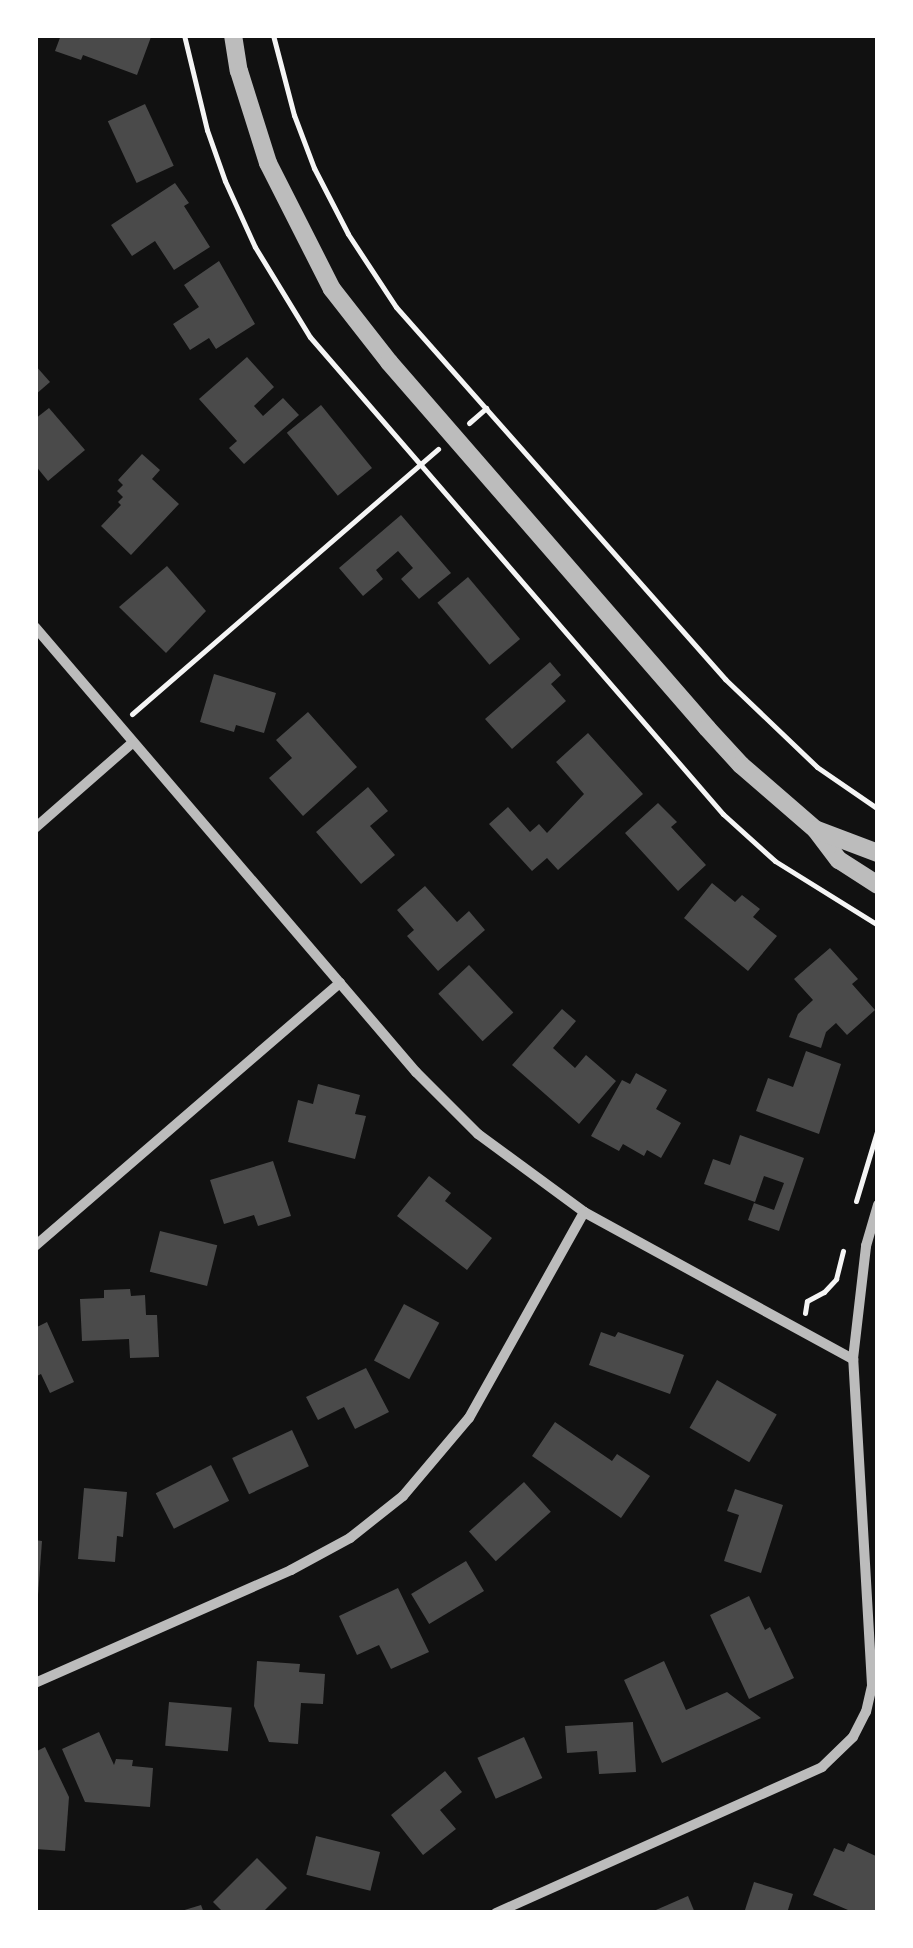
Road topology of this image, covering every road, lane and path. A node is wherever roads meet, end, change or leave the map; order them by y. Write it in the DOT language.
graph roads {
  1 [pos="184,35"];
  2 [pos="233,35"];
  3 [pos="273,35"];
  4 [pos="418,467"];
  5 [pos="35,627"];
  6 [pos="117,727"];
  7 [pos="131,744"];
  8 [pos="878,809"];
  9 [pos="35,828"];
  10 [pos="816,830"];
  11 [pos="878,853"];
  12 [pos="878,885"];
  13 [pos="878,925"];
  14 [pos="340,984"];
  15 [pos="878,1128"];
  16 [pos="878,1205"];
  17 [pos="854,1209"];
  18 [pos="584,1212"];
  19 [pos="845,1244"];
  20 [pos="35,1246"];
  21 [pos="802,1331"];
  22 [pos="853,1359"];
  23 [pos="35,1683"];
  24 [pos="496,1913"];
  1 -- 4 [label="path"];
  2 -- 10 [label="street"];
  3 -- 8 [label="path"];
  4 -- 6 [label="path"];
  4 -- 13 [label="path"];
  5 -- 6 [label="street"];
  6 -- 7 [label="street"];
  7 -- 9 [label="street"];
  7 -- 14 [label="street"];
  10 -- 11 [label="street"];
  10 -- 12 [label="street"];
  14 -- 18 [label="street"];
  14 -- 20 [label="street"];
  15 -- 17 [label="path"];
  16 -- 22 [label="street"];
  18 -- 21 [label="street"];
  18 -- 23 [label="street"];
  19 -- 21 [label="path"];
  21 -- 22 [label="street"];
  22 -- 24 [label="street"];
}
